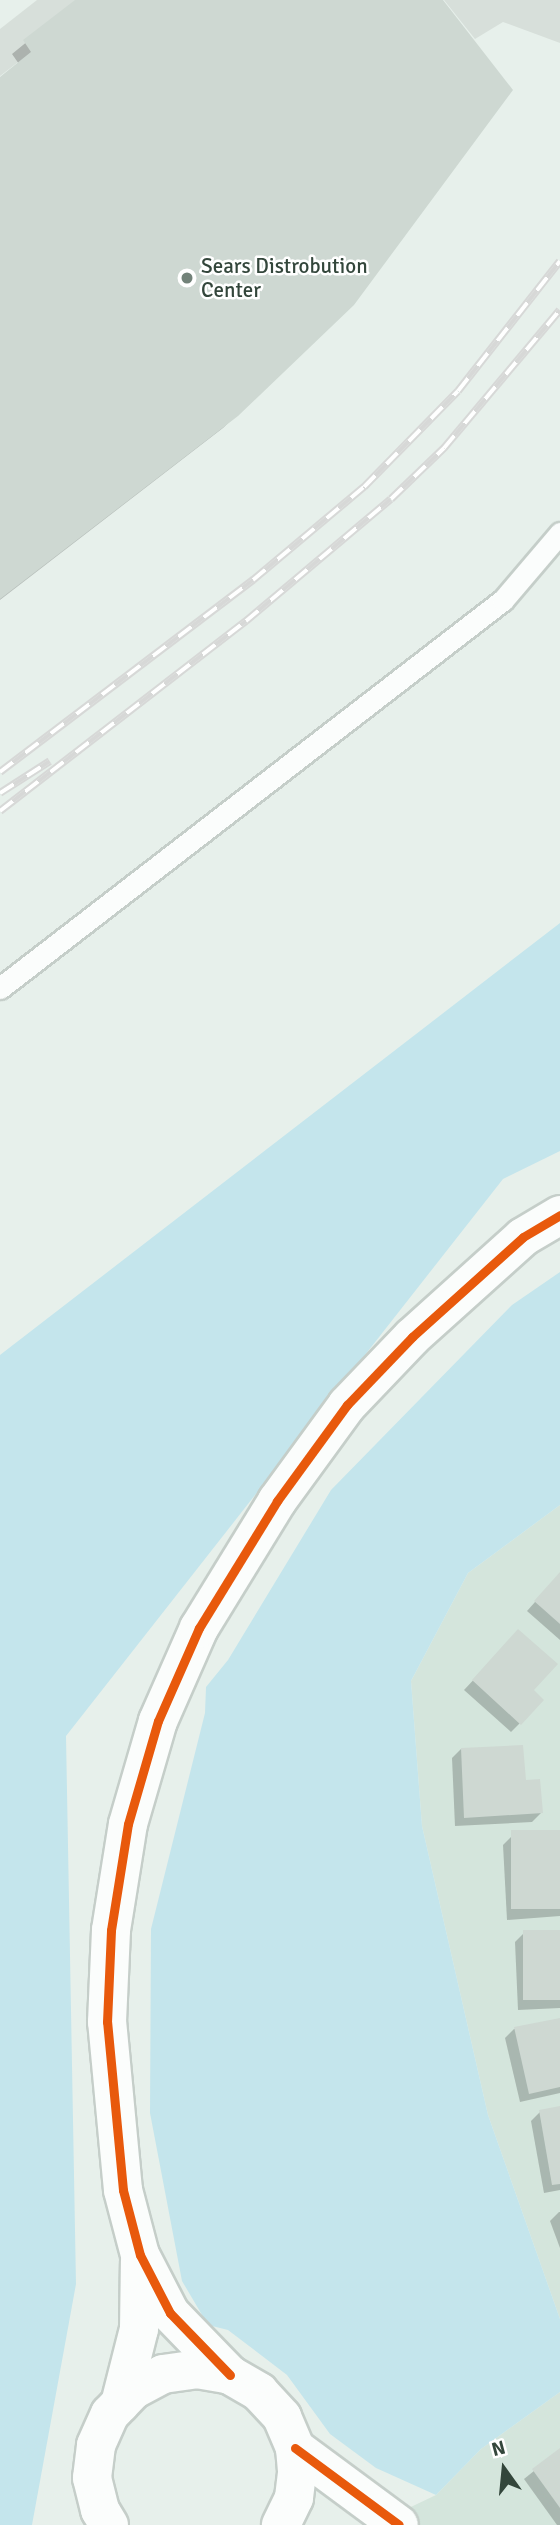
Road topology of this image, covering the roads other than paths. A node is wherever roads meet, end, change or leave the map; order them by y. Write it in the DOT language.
graph roads {
  1 [pos="560,533"];
  2 [pos="0,988"];
  3 [pos="560,1215"];
  4 [pos="140,2255"];
  5 [pos="230,2375"];
  6 [pos="120,2404"];
  7 [pos="295,2448"];
  8 [pos="103,2520"];
  9 [pos="281,2525"];
  10 [pos="399,2525"];
  1 -- 2 [label="lane"];
  3 -- 4 [label="street"];
  4 -- 5 [label="street"];
  4 -- 6 [label="street"];
  5 -- 6 [label="street"];
  5 -- 7 [label="street"];
  6 -- 8 [label="street"];
  7 -- 9 [label="street"];
  7 -- 10 [label="street"];
}
